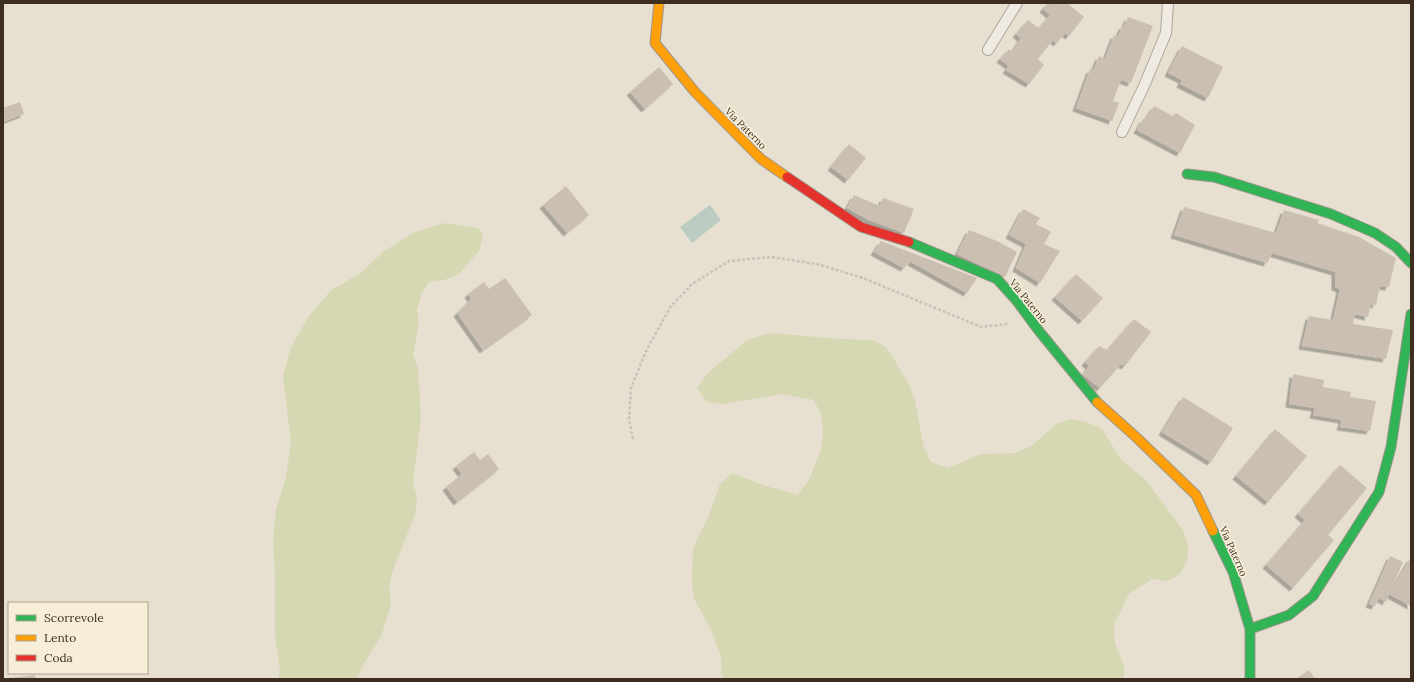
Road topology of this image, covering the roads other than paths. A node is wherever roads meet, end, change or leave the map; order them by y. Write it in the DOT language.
graph roads {
  1 [pos="658,3"];
  2 [pos="1017,3"];
  3 [pos="1168,3"];
  4 [pos="988,50"];
  5 [pos="1122,132"];
  6 [pos="1187,174"];
  7 [pos="1411,263"];
  8 [pos="1411,314"];
  9 [pos="1250,629"];
  10 [pos="1250,679"];
  1 -- 9 [label="street, Via Paterno"];
  2 -- 4 [label="lane"];
  3 -- 5 [label="lane"];
  6 -- 7 [label="street"];
  8 -- 9 [label="street"];
  9 -- 10 [label="street, Via Paterno"];
}
